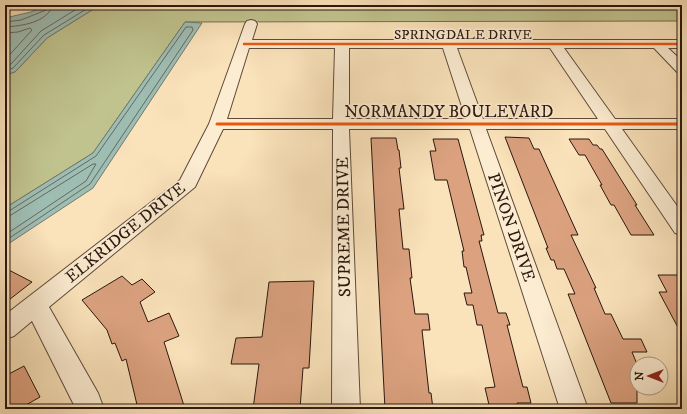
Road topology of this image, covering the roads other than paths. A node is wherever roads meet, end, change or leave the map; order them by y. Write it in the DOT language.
graph roads {
  1 [pos="251,24"];
  2 [pos="244,44"];
  3 [pos="342,44"];
  4 [pos="657,44"];
  5 [pos="682,44"];
  6 [pos="449,45"];
  7 [pos="555,45"];
  8 [pos="682,69"];
  9 [pos="217,124"];
  10 [pos="341,124"];
  11 [pos="477,124"];
  12 [pos="610,124"];
  13 [pos="682,124"];
  14 [pos="682,228"];
  15 [pos="36,305"];
  16 [pos="5,329"];
  17 [pos="90,409"];
  18 [pos="346,409"];
  19 [pos="574,409"];
  1 -- 2 [label="street, ELKRIDGE DRIVE"];
  2 -- 3 [label="street, SPRINGDALE DRIVE"];
  2 -- 9 [label="street, ELKRIDGE DRIVE"];
  3 -- 6 [label="street, SPRINGDALE DRIVE"];
  3 -- 10 [label="street, SUPREME DRIVE"];
  4 -- 5 [label="street, SPRINGDALE DRIVE"];
  4 -- 7 [label="street, SPRINGDALE DRIVE"];
  4 -- 8 [label="street"];
  6 -- 7 [label="street, SPRINGDALE DRIVE"];
  6 -- 11 [label="street, PINON DRIVE"];
  7 -- 12 [label="street"];
  9 -- 10 [label="street, NORMANDY BOULEVARD"];
  9 -- 15 [label="street, ELKRIDGE DRIVE"];
  10 -- 11 [label="street, NORMANDY BOULEVARD"];
  10 -- 18 [label="street, SUPREME DRIVE"];
  11 -- 12 [label="street, NORMANDY BOULEVARD"];
  11 -- 19 [label="street, PINON DRIVE"];
  12 -- 13 [label="street, NORMANDY BOULEVARD"];
  12 -- 14 [label="street"];
  15 -- 16 [label="street, ELKRIDGE DRIVE"];
  15 -- 17 [label="street"];
}
